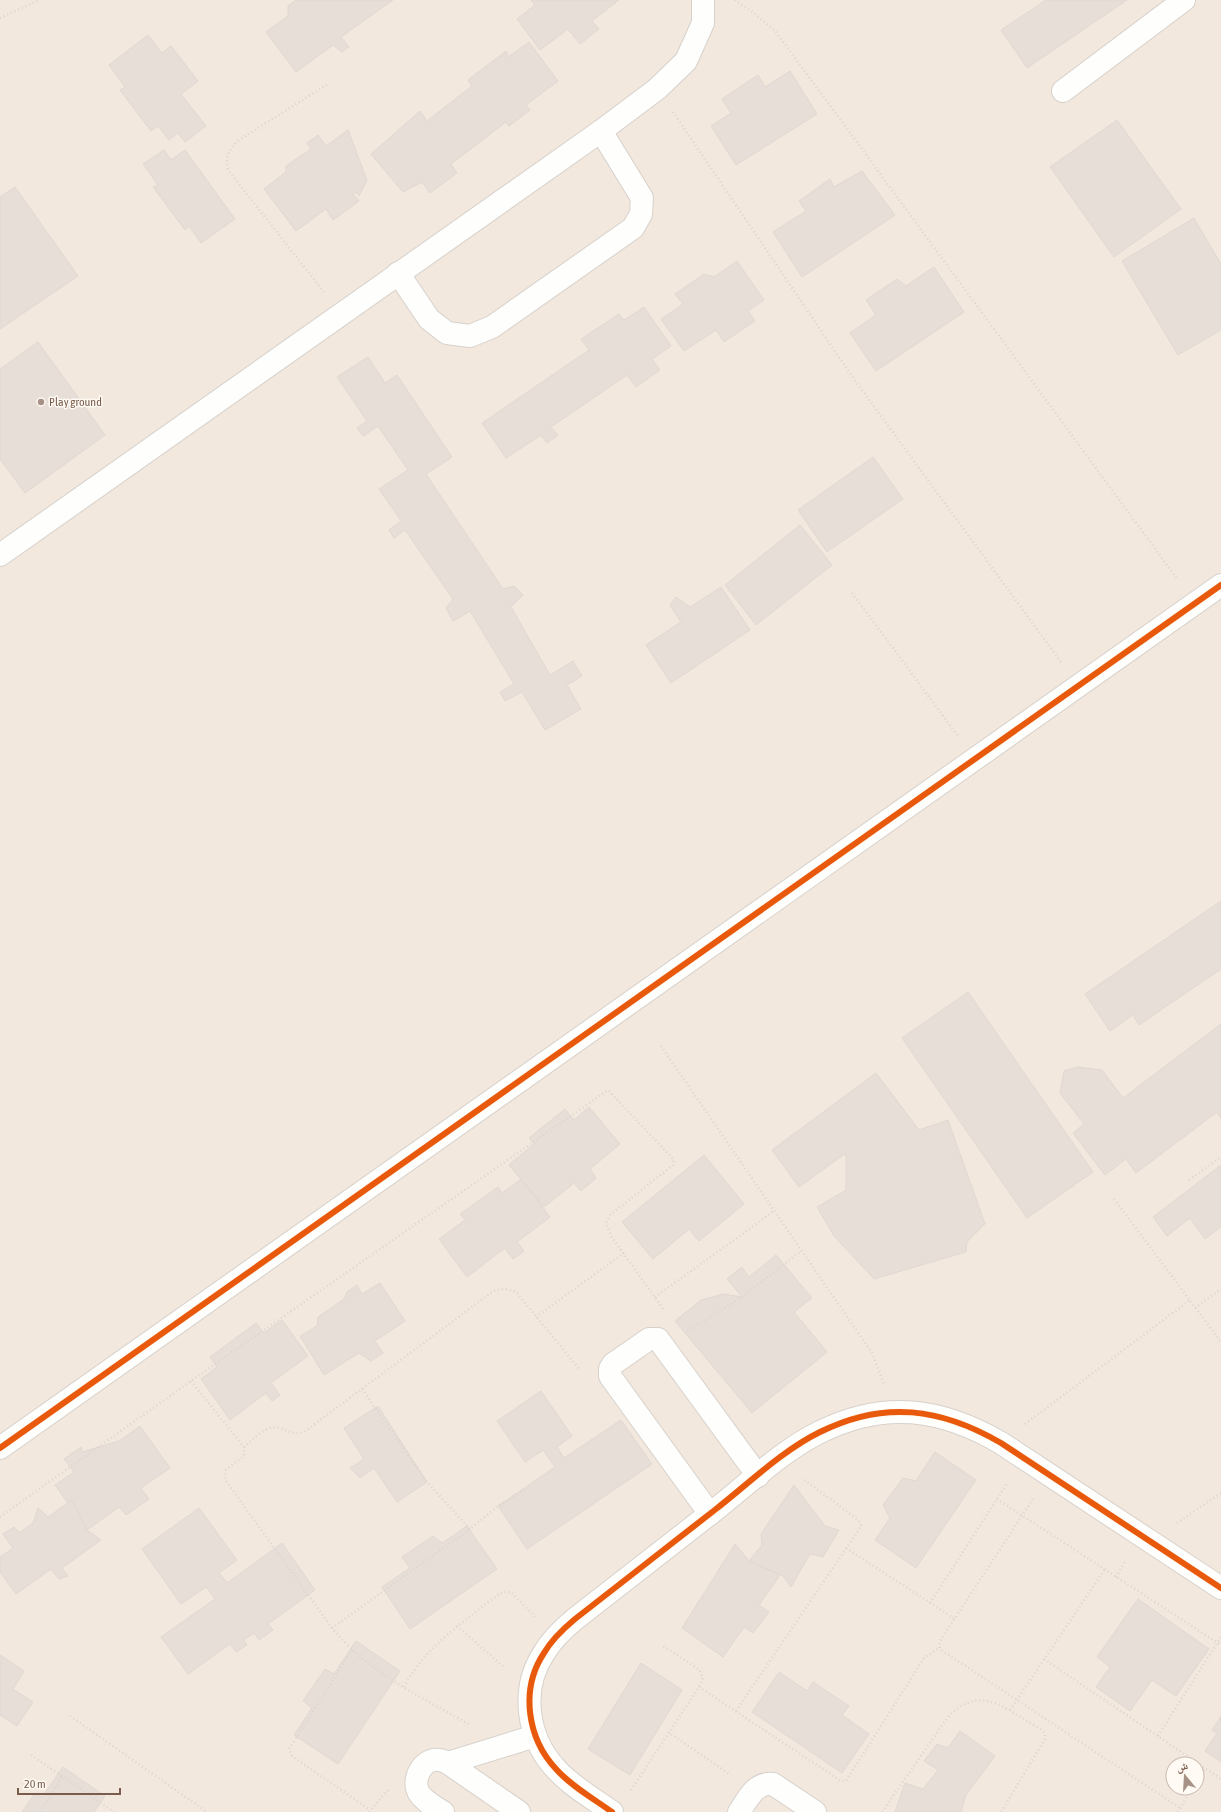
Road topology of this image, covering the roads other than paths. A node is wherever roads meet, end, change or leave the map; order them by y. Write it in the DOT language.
graph roads {
  1 [pos="703,0"];
  2 [pos="1184,0"];
  3 [pos="1063,91"];
  4 [pos="601,131"];
  5 [pos="398,273"];
  6 [pos="0,555"];
  7 [pos="1219,589"];
  8 [pos="0,1448"];
  9 [pos="758,1476"];
  10 [pos="710,1514"];
  11 [pos="1221,1588"];
  12 [pos="535,1736"];
  13 [pos="448,1763"];
  14 [pos="443,1812"];
  15 [pos="519,1812"];
  16 [pos="612,1812"];
  17 [pos="739,1812"];
  18 [pos="814,1812"];
  1 -- 4 [label="street"];
  2 -- 3 [label="street"];
  4 -- 5 [label="street"];
  4 -- 5 [label="street"];
  5 -- 6 [label="street"];
  7 -- 8 [label="street"];
  9 -- 10 [label="street"];
  9 -- 10 [label="street"];
  9 -- 11 [label="street"];
  10 -- 12 [label="street"];
  12 -- 13 [label="street"];
  12 -- 16 [label="street"];
  13 -- 14 [label="street"];
  13 -- 15 [label="street"];
  17 -- 18 [label="street"];
}
